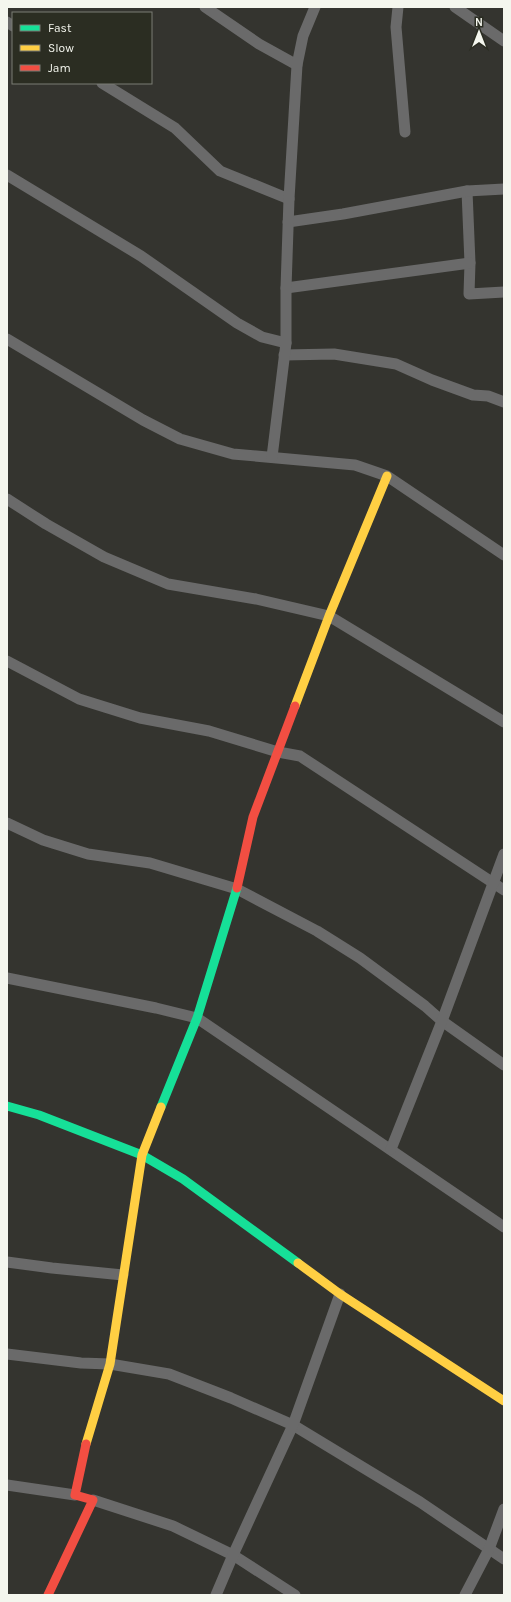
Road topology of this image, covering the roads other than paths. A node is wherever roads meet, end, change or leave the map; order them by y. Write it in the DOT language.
graph roads {
  1 [pos="205,7"];
  2 [pos="315,7"];
  3 [pos="398,7"];
  4 [pos="455,7"];
  5 [pos="504,42"];
  6 [pos="297,65"];
  7 [pos="104,84"];
  8 [pos="405,132"];
  9 [pos="7,175"];
  10 [pos="504,189"];
  11 [pos="467,191"];
  12 [pos="289,199"];
  13 [pos="288,222"];
  14 [pos="470,263"];
  15 [pos="286,288"];
  16 [pos="504,292"];
  17 [pos="7,340"];
  18 [pos="286,343"];
  19 [pos="284,355"];
  20 [pos="504,402"];
  21 [pos="272,457"];
  22 [pos="387,476"];
  23 [pos="7,499"];
  24 [pos="504,556"];
  25 [pos="329,616"];
  26 [pos="7,661"];
  27 [pos="504,722"];
  28 [pos="278,752"];
  29 [pos="7,823"];
  30 [pos="504,854"];
  31 [pos="494,883"];
  32 [pos="238,889"];
  33 [pos="504,890"];
  34 [pos="7,978"];
  35 [pos="197,1018"];
  36 [pos="442,1021"];
  37 [pos="504,1065"];
  38 [pos="7,1106"];
  39 [pos="391,1149"];
  40 [pos="142,1155"];
  41 [pos="504,1227"];
  42 [pos="7,1262"];
  43 [pos="123,1275"];
  44 [pos="340,1294"];
  45 [pos="7,1354"];
  46 [pos="110,1364"];
  47 [pos="504,1401"];
  48 [pos="293,1426"];
  49 [pos="7,1486"];
  50 [pos="75,1495"];
  51 [pos="93,1500"];
  52 [pos="504,1509"];
  53 [pos="488,1549"];
  54 [pos="233,1555"];
  55 [pos="504,1559"];
  56 [pos="48,1595"];
  57 [pos="216,1595"];
  58 [pos="295,1595"];
  59 [pos="464,1595"];
  1 -- 6 [label="street"];
  2 -- 6 [label="street"];
  3 -- 8 [label="street"];
  4 -- 5 [label="street"];
  6 -- 12 [label="street"];
  7 -- 12 [label="street"];
  9 -- 18 [label="street"];
  10 -- 11 [label="street"];
  11 -- 13 [label="street"];
  11 -- 14 [label="street"];
  12 -- 13 [label="street"];
  13 -- 15 [label="street"];
  14 -- 15 [label="street"];
  14 -- 16 [label="street"];
  15 -- 18 [label="street"];
  17 -- 21 [label="street"];
  18 -- 19 [label="street"];
  19 -- 20 [label="street"];
  19 -- 21 [label="street"];
  21 -- 22 [label="street"];
  22 -- 24 [label="street"];
  22 -- 25 [label="street"];
  23 -- 25 [label="street"];
  25 -- 27 [label="street"];
  25 -- 28 [label="street"];
  26 -- 28 [label="street"];
  28 -- 31 [label="street"];
  28 -- 32 [label="street"];
  29 -- 32 [label="street"];
  30 -- 31 [label="street"];
  31 -- 33 [label="street"];
  31 -- 36 [label="street"];
  32 -- 35 [label="street"];
  32 -- 36 [label="street"];
  34 -- 35 [label="street"];
  35 -- 39 [label="street"];
  35 -- 40 [label="street"];
  36 -- 37 [label="street"];
  36 -- 39 [label="street"];
  38 -- 40 [label="street"];
  39 -- 41 [label="street"];
  40 -- 43 [label="street"];
  40 -- 44 [label="street"];
  42 -- 43 [label="street"];
  43 -- 46 [label="street"];
  44 -- 47 [label="street"];
  44 -- 48 [label="street"];
  45 -- 46 [label="street"];
  46 -- 48 [label="street"];
  46 -- 50 [label="street"];
  48 -- 53 [label="street"];
  48 -- 54 [label="street"];
  49 -- 50 [label="street"];
  50 -- 51 [label="street"];
  51 -- 54 [label="street"];
  51 -- 56 [label="street"];
  52 -- 53 [label="street"];
  53 -- 55 [label="street"];
  53 -- 59 [label="street"];
  54 -- 57 [label="street"];
  54 -- 58 [label="street"];
}
